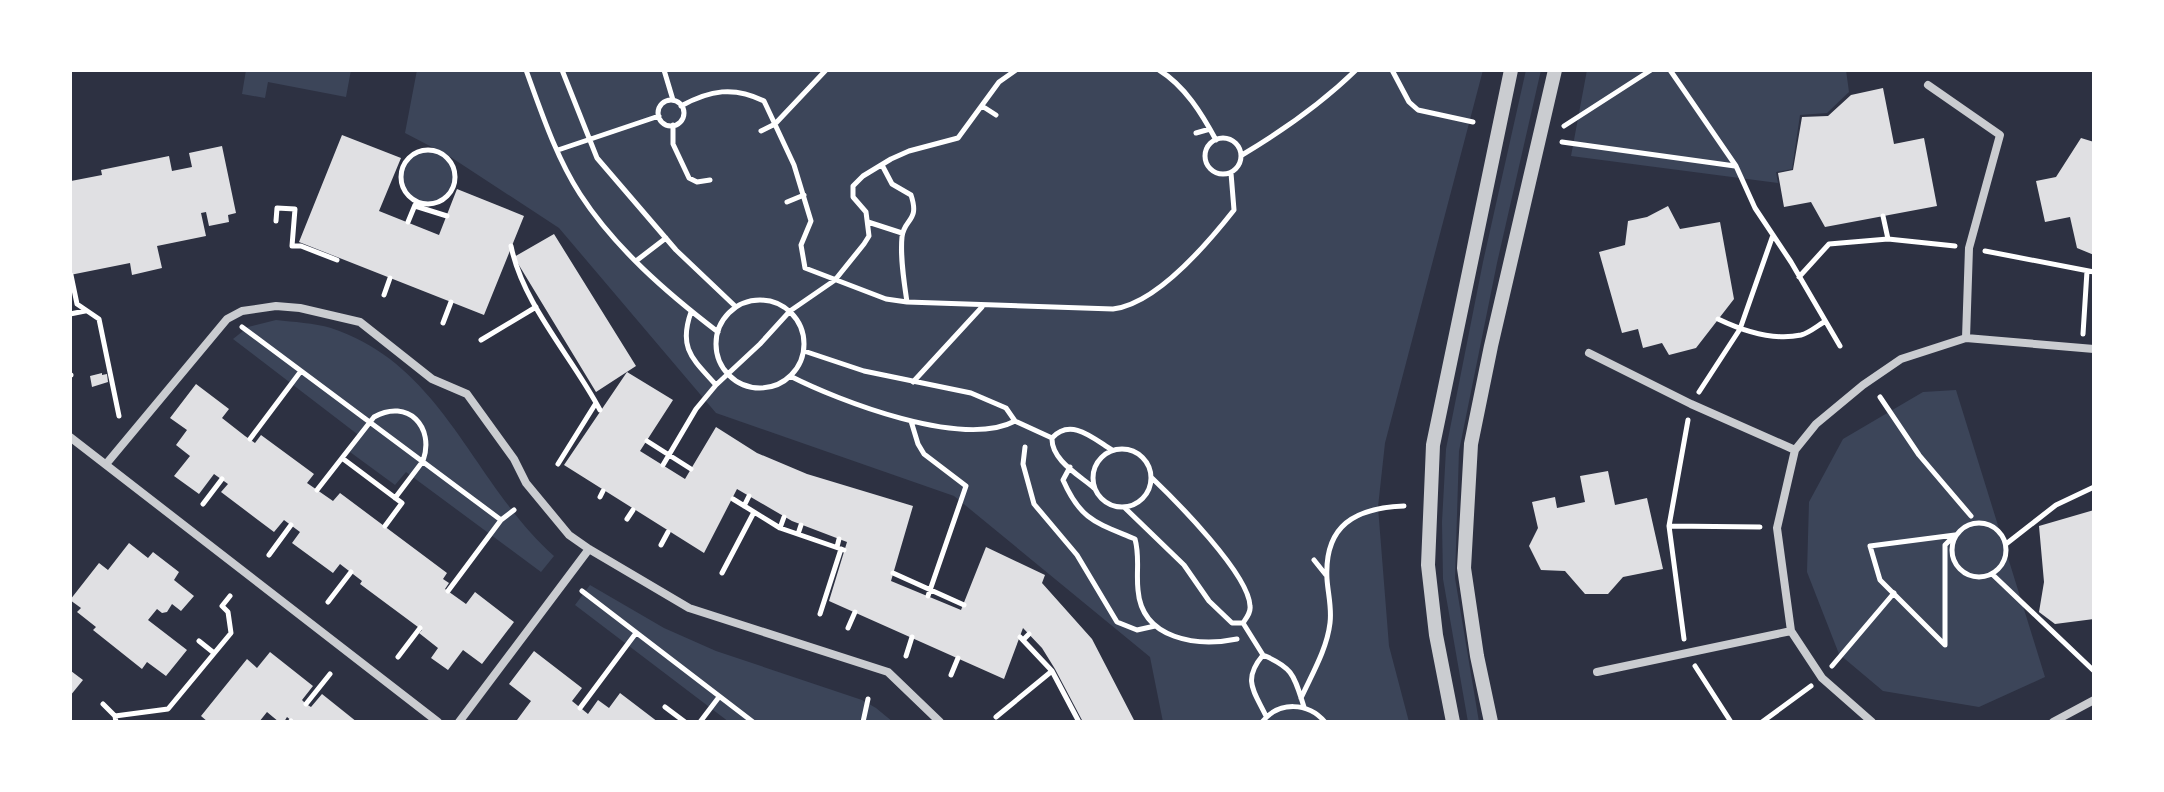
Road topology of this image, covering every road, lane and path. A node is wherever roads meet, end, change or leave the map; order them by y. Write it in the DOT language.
graph roads {
  1 [pos="526,70"];
  2 [pos="562,70"];
  3 [pos="664,70"];
  4 [pos="826,70"];
  5 [pos="1016,70"];
  6 [pos="1159,70"];
  7 [pos="1356,70"];
  8 [pos="1392,70"];
  9 [pos="1511,70"];
  10 [pos="1555,70"];
  11 [pos="1651,70"];
  12 [pos="1670,70"];
  13 [pos="1928,85"];
  14 [pos="673,100"];
  15 [pos="681,106"];
  16 [pos="982,106"];
  17 [pos="996,115"];
  18 [pos="659,116"];
  19 [pos="1473,122"];
  20 [pos="775,124"];
  21 [pos="673,125"];
  22 [pos="1564,126"];
  23 [pos="1210,129"];
  24 [pos="761,131"];
  25 [pos="1196,133"];
  26 [pos="587,139"];
  27 [pos="1216,140"];
  28 [pos="1562,142"];
  29 [pos="558,150"];
  30 [pos="1242,155"];
  31 [pos="882,165"];
  32 [pos="1736,166"];
  33 [pos="1231,173"];
  34 [pos="710,180"];
  35 [pos="804,195"];
  36 [pos="787,202"];
  37 [pos="416,204"];
  38 [pos="447,216"];
  39 [pos="1883,216"];
  40 [pos="276,221"];
  41 [pos="867,221"];
  42 [pos="408,222"];
  43 [pos="902,233"];
  44 [pos="1773,235"];
  45 [pos="666,238"];
  46 [pos="1888,239"];
  47 [pos="511,246"];
  48 [pos="1969,248"];
  49 [pos="337,260"];
  50 [pos="636,261"];
  51 [pos="2090,272"];
  52 [pos="71,275"];
  53 [pos="1799,277"];
  54 [pos="390,278"];
  55 [pos="835,280"];
  56 [pos="384,295"];
  57 [pos="451,302"];
  58 [pos="907,302"];
  59 [pos="982,306"];
  60 [pos="536,307"];
  61 [pos="736,307"];
  62 [pos="86,311"];
  63 [pos="790,311"];
  64 [pos="691,312"];
  65 [pos="70,314"];
  66 [pos="1718,319"];
  67 [pos="1824,322"];
  68 [pos="443,323"];
  69 [pos="242,327"];
  70 [pos="1740,329"];
  71 [pos="718,332"];
  72 [pos="1966,338"];
  73 [pos="481,340"];
  74 [pos="1840,346"];
  75 [pos="2082,347"];
  76 [pos="2094,349"];
  77 [pos="804,351"];
  78 [pos="1589,353"];
  79 [pos="301,371"];
  80 [pos="728,372"];
  81 [pos="790,376"];
  82 [pos="913,382"];
  83 [pos="716,385"];
  84 [pos="1880,397"];
  85 [pos="596,403"];
  86 [pos="1691,404"];
  87 [pos="600,410"];
  88 [pos="119,416"];
  89 [pos="911,421"];
  90 [pos="1015,421"];
  91 [pos="370,422"];
  92 [pos="70,437"];
  93 [pos="1052,438"];
  94 [pos="250,439"];
  95 [pos="647,441"];
  96 [pos="1025,447"];
  97 [pos="1795,450"];
  98 [pos="1113,451"];
  99 [pos="669,455"];
  100 [pos="342,458"];
  101 [pos="423,461"];
  102 [pos="107,463"];
  103 [pos="558,464"];
  104 [pos="663,465"];
  105 [pos="691,469"];
  106 [pos="1068,470"];
  107 [pos="1151,477"];
  108 [pos="222,479"];
  109 [pos="2094,487"];
  110 [pos="1094,489"];
  111 [pos="317,490"];
  112 [pos="749,496"];
  113 [pos="395,498"];
  114 [pos="733,499"];
  115 [pos="203,504"];
  116 [pos="744,506"];
  117 [pos="1404,506"];
  118 [pos="1125,508"];
  119 [pos="514,510"];
  120 [pos="633,510"];
  121 [pos="753,514"];
  122 [pos="1971,516"];
  123 [pos="784,517"];
  124 [pos="627,519"];
  125 [pos="501,520"];
  126 [pos="291,525"];
  127 [pos="801,525"];
  128 [pos="385,526"];
  129 [pos="1669,526"];
  130 [pos="780,528"];
  131 [pos="1777,528"];
  132 [pos="668,532"];
  133 [pos="798,534"];
  134 [pos="1955,535"];
  135 [pos="839,539"];
  136 [pos="2006,544"];
  137 [pos="661,545"];
  138 [pos="841,548"];
  139 [pos="589,549"];
  140 [pos="269,555"];
  141 [pos="1314,560"];
  142 [pos="351,572"];
  143 [pos="722,573"];
  144 [pos="893,573"];
  145 [pos="1992,574"];
  146 [pos="1327,576"];
  147 [pos="448,591"];
  148 [pos="582,591"];
  149 [pos="929,593"];
  150 [pos="1894,593"];
  151 [pos="230,596"];
  152 [pos="328,602"];
  153 [pos="964,605"];
  154 [pos="855,612"];
  155 [pos="820,614"];
  156 [pos="1243,623"];
  157 [pos="1155,626"];
  158 [pos="420,628"];
  159 [pos="848,628"];
  160 [pos="1791,631"];
  161 [pos="636,633"];
  162 [pos="1029,634"];
  163 [pos="912,637"];
  164 [pos="1237,639"];
  165 [pos="199,641"];
  166 [pos="1686,652"];
  167 [pos="214,653"];
  168 [pos="1263,655"];
  169 [pos="906,656"];
  170 [pos="398,657"];
  171 [pos="958,658"];
  172 [pos="1052,671"];
  173 [pos="2094,671"];
  174 [pos="1597,672"];
  175 [pos="330,674"];
  176 [pos="951,675"];
  177 [pos="1822,678"];
  178 [pos="719,697"];
  179 [pos="1301,698"];
  180 [pos="868,699"];
  181 [pos="2094,700"];
  182 [pos="103,704"];
  183 [pos="306,704"];
  184 [pos="665,707"];
  185 [pos="1304,707"];
  186 [pos="580,708"];
  187 [pos="996,717"];
  188 [pos="116,719"];
  189 [pos="1078,719"];
  190 [pos="1264,719"];
  191 [pos="438,722"];
  192 [pos="459,722"];
  193 [pos="685,722"];
  194 [pos="700,722"];
  195 [pos="753,722"];
  196 [pos="863,722"];
  197 [pos="940,722"];
  198 [pos="1325,722"];
  199 [pos="1453,722"];
  200 [pos="1491,722"];
  201 [pos="1731,722"];
  202 [pos="1762,722"];
  203 [pos="1872,722"];
  204 [pos="2053,722"];
  1 -- 29 [label="path"];
  2 -- 26 [label="path"];
  3 -- 14 [label="path"];
  4 -- 20 [label="path"];
  5 -- 16 [label="path"];
  6 -- 23 [label="path"];
  7 -- 30 [label="path"];
  8 -- 19 [label="path"];
  9 -- 199 [label="street"];
  10 -- 200 [label="street"];
  11 -- 22 [label="path"];
  12 -- 32 [label="path"];
  13 -- 48 [label="street"];
  14 -- 15 [label="path"];
  14 -- 18 [label="path"];
  15 -- 20 [label="path"];
  15 -- 21 [label="path"];
  16 -- 17 [label="path"];
  16 -- 31 [label="path"];
  18 -- 21 [label="path"];
  18 -- 26 [label="path"];
  20 -- 24 [label="path"];
  20 -- 35 [label="path"];
  21 -- 34 [label="path"];
  23 -- 25 [label="path"];
  23 -- 27 [label="path"];
  26 -- 29 [label="path"];
  26 -- 45 [label="path"];
  27 -- 30 [label="path"];
  27 -- 33 [label="path"];
  28 -- 32 [label="path"];
  29 -- 50 [label="path"];
  30 -- 33 [label="path"];
  31 -- 41 [label="path"];
  31 -- 43 [label="path"];
  32 -- 44 [label="path"];
  33 -- 59 [label="path"];
  35 -- 36 [label="path"];
  35 -- 55 [label="path"];
  37 -- 37 [label="path"];
  37 -- 38 [label="path"];
  37 -- 42 [label="path"];
  39 -- 46 [label="path"];
  40 -- 49 [label="path"];
  41 -- 43 [label="path"];
  41 -- 55 [label="path"];
  43 -- 58 [label="path"];
  44 -- 53 [label="path"];
  44 -- 70 [label="path"];
  45 -- 50 [label="path"];
  45 -- 61 [label="path"];
  46 -- 48 [label="path"];
  46 -- 53 [label="path"];
  47 -- 60 [label="path"];
  48 -- 51 [label="path"];
  48 -- 72 [label="street"];
  50 -- 64 [label="path"];
  51 -- 75 [label="path"];
  52 -- 62 [label="path"];
  53 -- 67 [label="path"];
  54 -- 56 [label="path"];
  55 -- 58 [label="path"];
  55 -- 63 [label="path"];
  57 -- 68 [label="path"];
  58 -- 59 [label="path"];
  59 -- 82 [label="path"];
  60 -- 73 [label="path"];
  60 -- 85 [label="path"];
  61 -- 63 [label="path"];
  61 -- 71 [label="path"];
  62 -- 65 [label="path"];
  62 -- 88 [label="path"];
  63 -- 77 [label="path"];
  63 -- 80 [label="path"];
  64 -- 71 [label="path"];
  64 -- 83 [label="path"];
  66 -- 70 [label="path"];
  67 -- 70 [label="path"];
  67 -- 74 [label="path"];
  69 -- 79 [label="path"];
  70 -- 86 [label="path"];
  71 -- 80 [label="path"];
  72 -- 75 [label="street"];
  72 -- 97 [label="street"];
  75 -- 76 [label="street"];
  77 -- 81 [label="path"];
  77 -- 82 [label="path"];
  78 -- 86 [label="street"];
  79 -- 91 [label="path"];
  79 -- 94 [label="path"];
  80 -- 81 [label="path"];
  80 -- 83 [label="path"];
  81 -- 89 [label="path"];
  82 -- 90 [label="path"];
  83 -- 99 [label="path"];
  84 -- 122 [label="path"];
  85 -- 87 [label="path"];
  85 -- 103 [label="path"];
  86 -- 97 [label="street"];
  86 -- 129 [label="path"];
  89 -- 90 [label="path"];
  89 -- 149 [label="path"];
  90 -- 93 [label="path"];
  91 -- 100 [label="path"];
  91 -- 101 [label="path"];
  91 -- 101 [label="path"];
  92 -- 102 [label="street"];
  93 -- 98 [label="path"];
  93 -- 106 [label="path"];
  95 -- 99 [label="path"];
  96 -- 157 [label="path"];
  97 -- 131 [label="street"];
  98 -- 107 [label="path"];
  98 -- 110 [label="path"];
  99 -- 104 [label="path"];
  99 -- 105 [label="path"];
  100 -- 111 [label="path"];
  100 -- 113 [label="path"];
  101 -- 113 [label="path"];
  101 -- 125 [label="path"];
  102 -- 139 [label="street"];
  102 -- 191 [label="street"];
  106 -- 110 [label="path"];
  106 -- 157 [label="path"];
  107 -- 118 [label="path"];
  107 -- 156 [label="path"];
  108 -- 115 [label="path"];
  109 -- 136 [label="path"];
  110 -- 118 [label="path"];
  112 -- 116 [label="path"];
  113 -- 128 [label="path"];
  114 -- 116 [label="path"];
  116 -- 121 [label="path"];
  117 -- 146 [label="path"];
  118 -- 156 [label="path"];
  119 -- 125 [label="path"];
  120 -- 124 [label="path"];
  121 -- 130 [label="path"];
  121 -- 143 [label="path"];
  123 -- 130 [label="path"];
  125 -- 147 [label="path"];
  126 -- 140 [label="path"];
  127 -- 133 [label="path"];
  129 -- 131 [label="path"];
  129 -- 166 [label="path"];
  130 -- 133 [label="path"];
  131 -- 160 [label="street"];
  132 -- 137 [label="path"];
  133 -- 138 [label="path"];
  134 -- 136 [label="path"];
  134 -- 145 [label="path"];
  134 -- 150 [label="path"];
  134 -- 150 [label="path"];
  135 -- 138 [label="path"];
  136 -- 145 [label="path"];
  138 -- 155 [label="path"];
  139 -- 192 [label="street"];
  139 -- 197 [label="street"];
  141 -- 146 [label="path"];
  142 -- 152 [label="path"];
  144 -- 149 [label="path"];
  145 -- 173 [label="path"];
  146 -- 179 [label="path"];
  148 -- 161 [label="path"];
  149 -- 153 [label="path"];
  150 -- 177 [label="path"];
  151 -- 167 [label="path"];
  154 -- 159 [label="path"];
  156 -- 168 [label="path"];
  157 -- 164 [label="path"];
  158 -- 170 [label="path"];
  160 -- 166 [label="street"];
  160 -- 177 [label="street"];
  161 -- 178 [label="path"];
  161 -- 186 [label="path"];
  162 -- 172 [label="path"];
  163 -- 169 [label="path"];
  165 -- 167 [label="path"];
  166 -- 174 [label="street"];
  166 -- 201 [label="path"];
  167 -- 188 [label="path"];
  168 -- 179 [label="path"];
  168 -- 190 [label="path"];
  171 -- 176 [label="path"];
  172 -- 187 [label="path"];
  172 -- 189 [label="path"];
  175 -- 183 [label="path"];
  177 -- 202 [label="path"];
  177 -- 203 [label="street"];
  178 -- 194 [label="path"];
  178 -- 195 [label="path"];
  179 -- 185 [label="path"];
  180 -- 196 [label="path"];
  181 -- 204 [label="street"];
  182 -- 188 [label="path"];
  184 -- 193 [label="path"];
  185 -- 190 [label="path"];
  185 -- 198 [label="path"];
}
